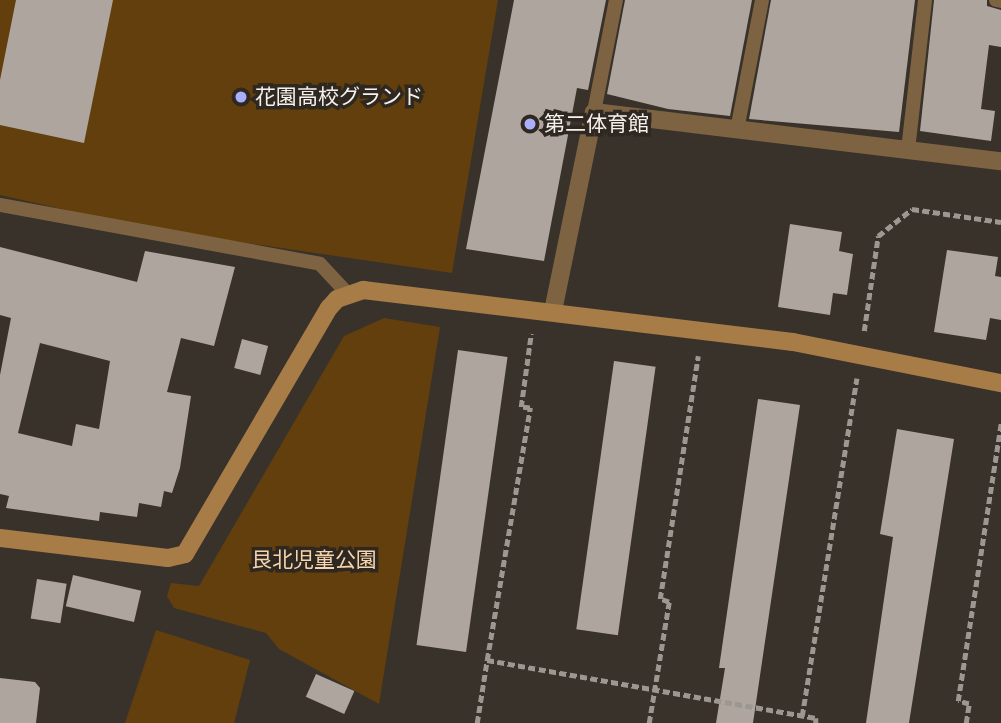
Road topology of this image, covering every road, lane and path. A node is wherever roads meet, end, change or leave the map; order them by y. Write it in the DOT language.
graph roads {
  1 [pos="616,0"];
  2 [pos="762,0"];
  3 [pos="925,0"];
  4 [pos="593,112"];
  5 [pos="737,130"];
  6 [pos="908,150"];
  7 [pos="1001,161"];
  8 [pos="0,205"];
  9 [pos="1001,222"];
  10 [pos="348,294"];
  11 [pos="535,309"];
  12 [pos="554,311"];
  13 [pos="702,330"];
  14 [pos="861,355"];
  15 [pos="1001,383"];
  16 [pos="1001,422"];
  17 [pos="0,538"];
  18 [pos="487,660"];
  19 [pos="653,689"];
  20 [pos="802,716"];
  21 [pos="477,723"];
  22 [pos="649,723"];
  23 [pos="816,723"];
  24 [pos="966,723"];
  1 -- 4 [label="lane"];
  2 -- 5 [label="lane"];
  3 -- 6 [label="lane"];
  4 -- 5 [label="street"];
  4 -- 12 [label="street"];
  5 -- 6 [label="street"];
  6 -- 7 [label="street"];
  8 -- 10 [label="lane"];
  9 -- 14 [label="path"];
  10 -- 11 [label="street"];
  10 -- 17 [label="street"];
  11 -- 12 [label="street"];
  11 -- 18 [label="path"];
  12 -- 13 [label="street"];
  13 -- 14 [label="street"];
  13 -- 19 [label="path"];
  14 -- 15 [label="street"];
  14 -- 20 [label="path"];
  16 -- 24 [label="path"];
  18 -- 19 [label="path"];
  18 -- 21 [label="path"];
  19 -- 20 [label="path"];
  19 -- 22 [label="path"];
  20 -- 23 [label="path"];
}
